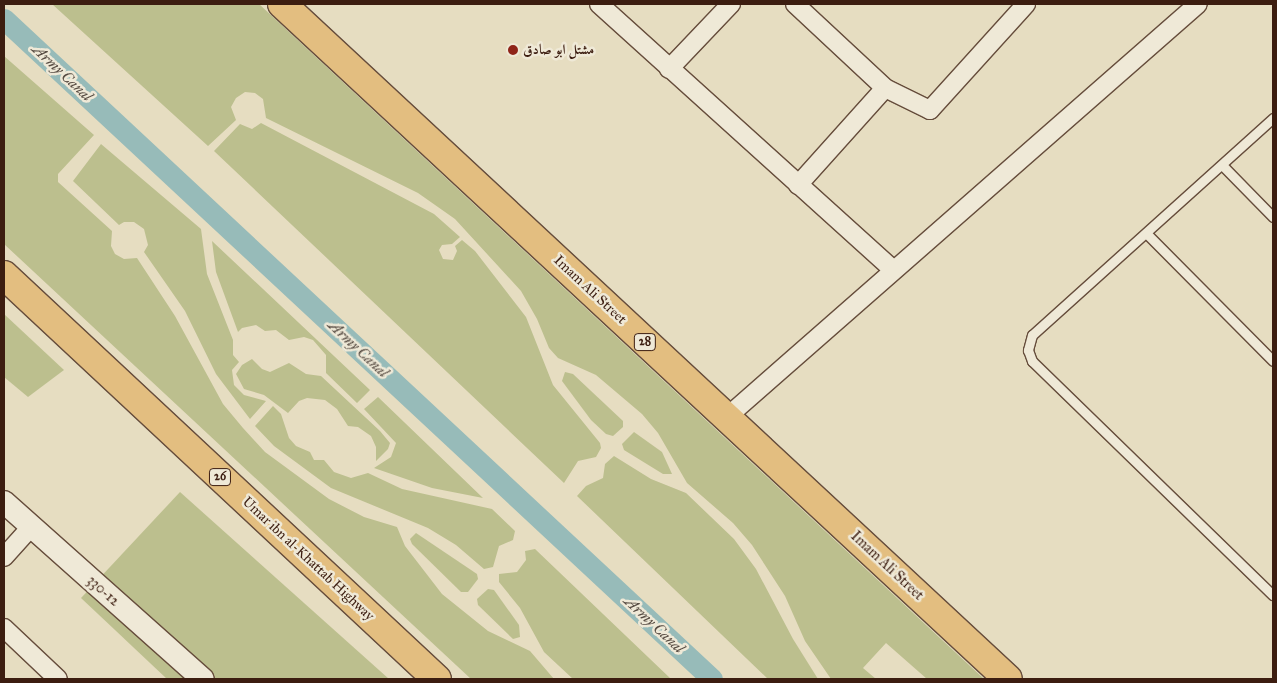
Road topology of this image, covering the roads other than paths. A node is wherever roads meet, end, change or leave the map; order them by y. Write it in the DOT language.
graph roads {
  1 [pos="282,4"];
  2 [pos="599,4"];
  3 [pos="731,4"];
  4 [pos="795,4"];
  5 [pos="1026,4"];
  6 [pos="1198,4"];
  7 [pos="669,69"];
  8 [pos="885,88"];
  9 [pos="1273,118"];
  10 [pos="1222,164"];
  11 [pos="798,185"];
  12 [pos="1273,217"];
  13 [pos="1146,233"];
  14 [pos="893,270"];
  15 [pos="4,275"];
  16 [pos="1273,361"];
  17 [pos="726,417"];
  18 [pos="4,502"];
  19 [pos="31,527"];
  20 [pos="4,556"];
  21 [pos="1273,595"];
  22 [pos="4,628"];
  23 [pos="58,679"];
  24 [pos="203,679"];
  25 [pos="437,679"];
  26 [pos="1008,679"];
  1 -- 17 [label="highway, Imam Ali Street / 28"];
  2 -- 7 [label="street"];
  3 -- 7 [label="street"];
  4 -- 8 [label="street"];
  5 -- 8 [label="street"];
  6 -- 14 [label="street"];
  7 -- 11 [label="street"];
  8 -- 11 [label="street"];
  9 -- 10 [label="lane"];
  10 -- 12 [label="lane"];
  10 -- 13 [label="lane"];
  11 -- 14 [label="street"];
  13 -- 16 [label="lane"];
  13 -- 21 [label="lane"];
  14 -- 17 [label="street"];
  15 -- 25 [label="highway, Umar ibn al-Khattab Highway / 26"];
  17 -- 26 [label="highway, Imam Ali Street / 28"];
  18 -- 19 [label="street, 330-12"];
  19 -- 20 [label="street"];
  19 -- 24 [label="street, 330-12"];
  22 -- 23 [label="street"];
}
